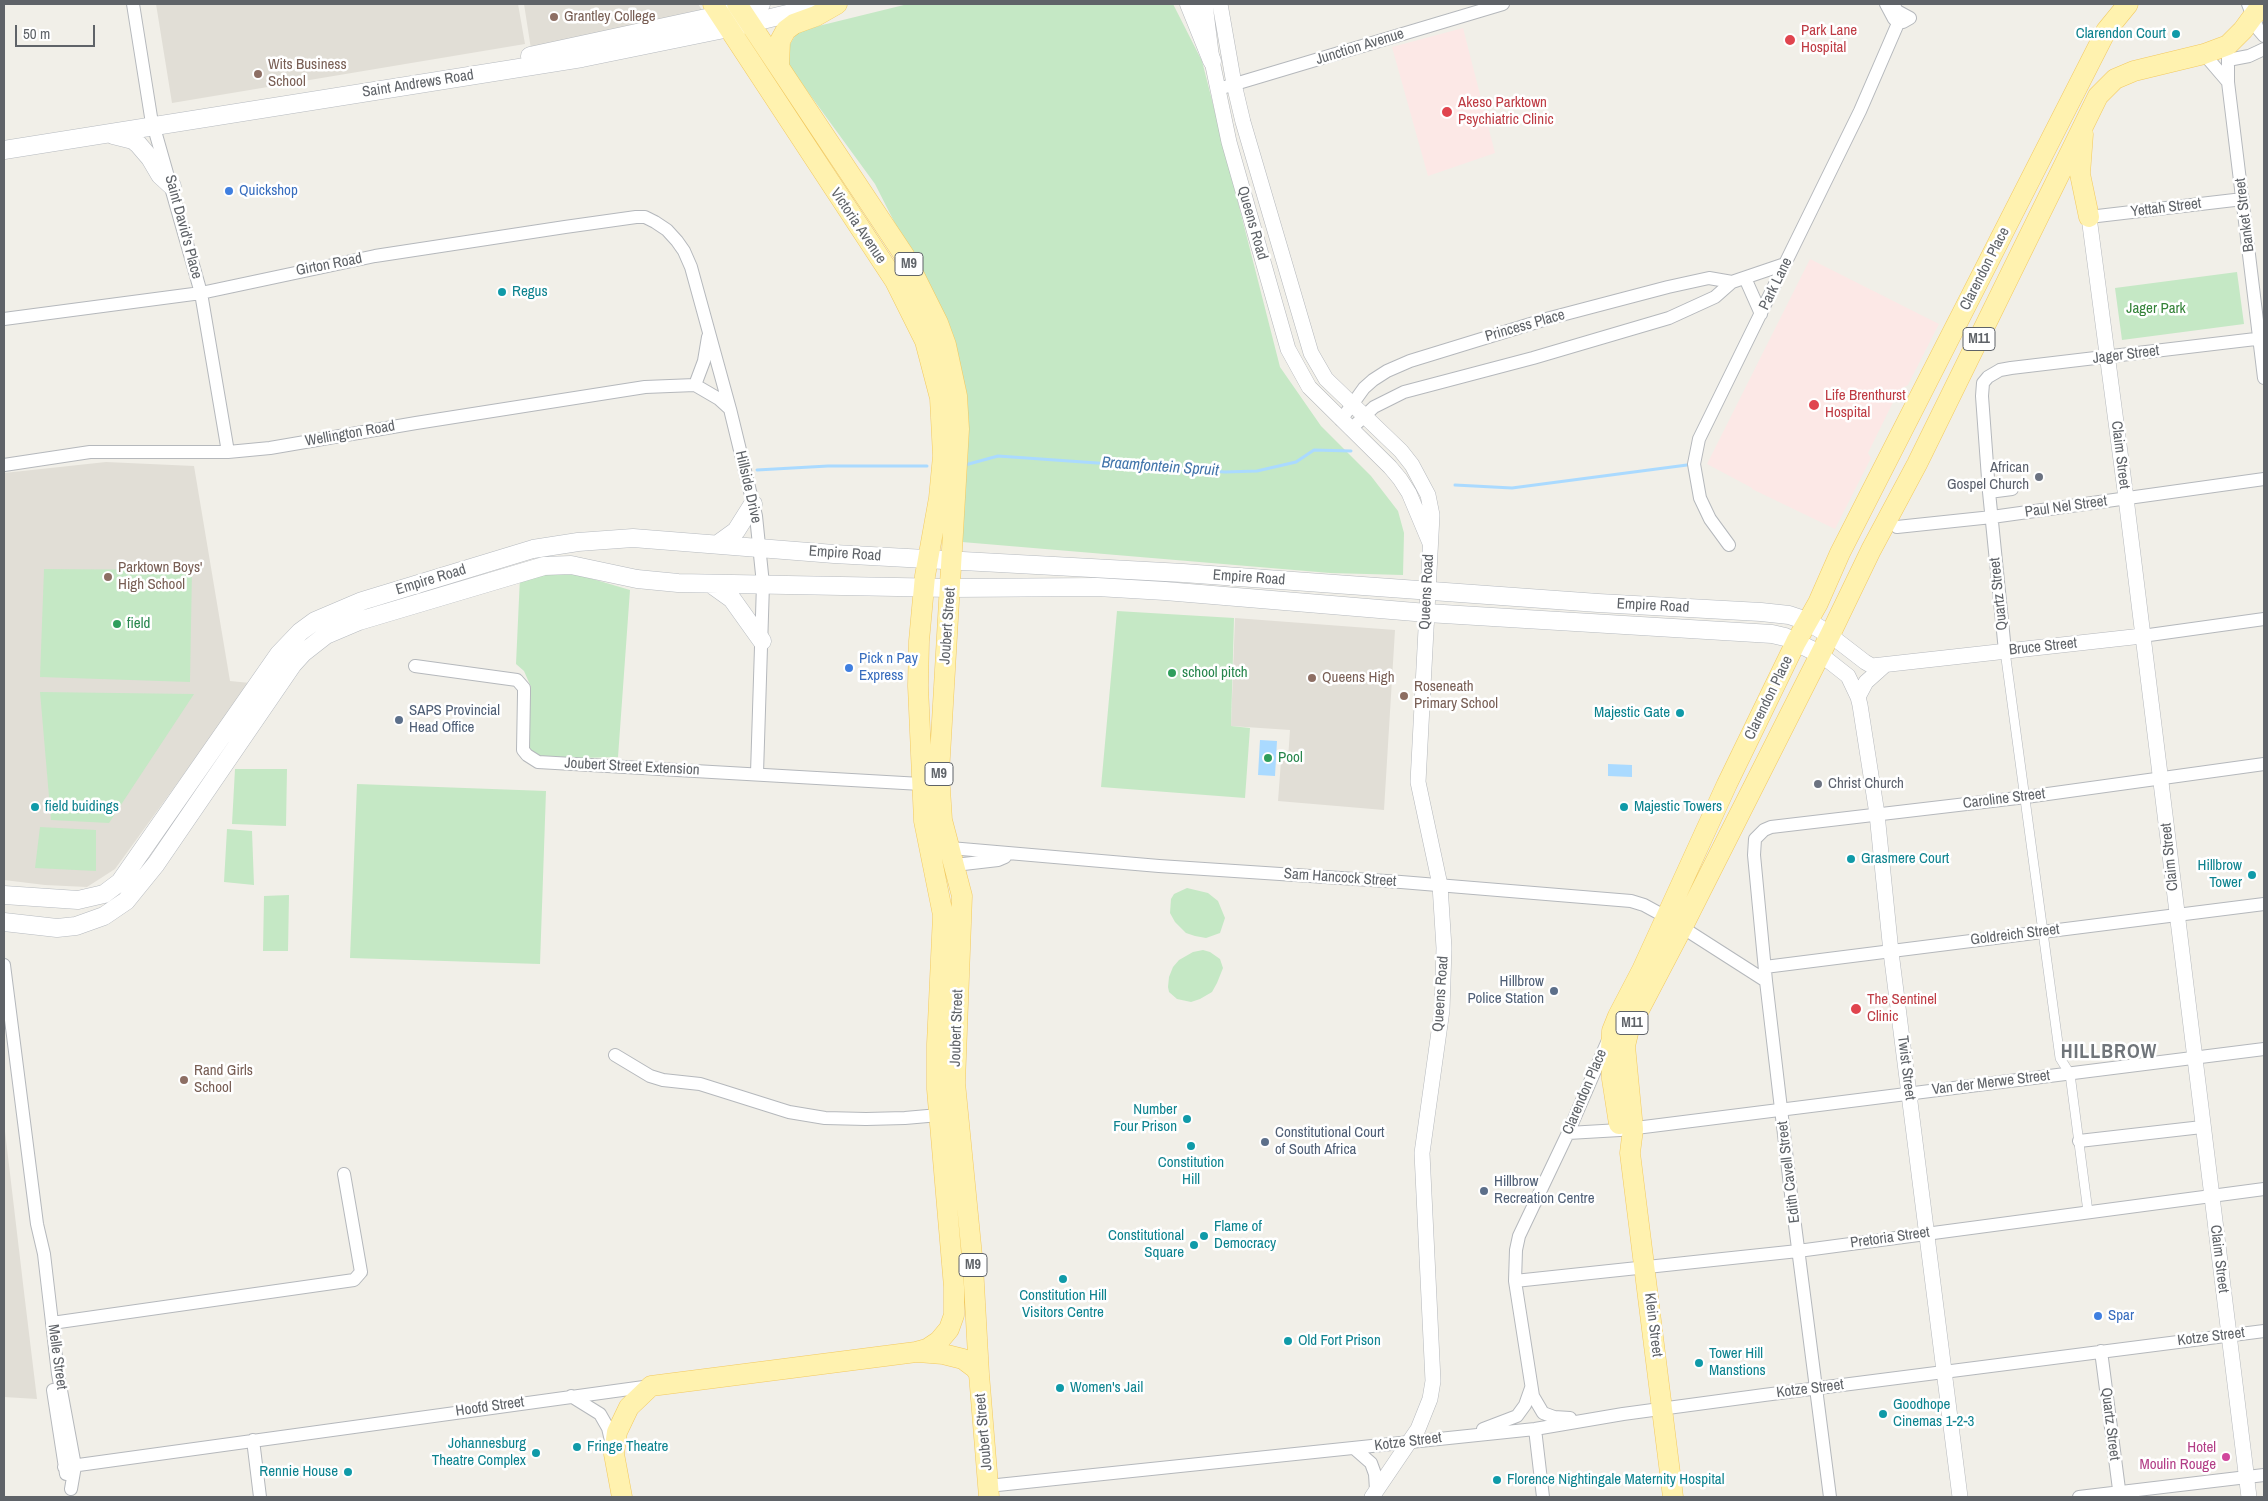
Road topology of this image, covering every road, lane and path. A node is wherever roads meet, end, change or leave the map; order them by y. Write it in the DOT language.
graph roads {
  1 [pos="133,4"];
  2 [pos="761,4"];
  3 [pos="829,4"];
  4 [pos="837,4"];
  5 [pos="1189,4"];
  6 [pos="1205,4"];
  7 [pos="1220,4"];
  8 [pos="1503,4"];
  9 [pos="1886,4"];
  10 [pos="1893,4"];
  11 [pos="2128,4"];
  12 [pos="2254,8"];
  13 [pos="743,12"];
  14 [pos="721,16"];
  15 [pos="1899,21"];
  16 [pos="2264,36"];
  17 [pos="2264,49"];
  18 [pos="2228,53"];
  19 [pos="2204,54"];
  20 [pos="1212,61"];
  21 [pos="779,66"];
  22 [pos="2228,82"];
  23 [pos="1234,84"];
  24 [pos="1217,90"];
  25 [pos="153,122"];
  26 [pos="2083,125"];
  27 [pos="104,134"];
  28 [pos="4,142"];
  29 [pos="4,150"];
  30 [pos="172,186"];
  31 [pos="2243,199"];
  32 [pos="2089,217"];
  33 [pos="655,222"];
  34 [pos="1786,264"];
  35 [pos="1739,280"];
  36 [pos="200,293"];
  37 [pos="1761,314"];
  38 [pos="4,319"];
  39 [pos="707,323"];
  40 [pos="2262,338"];
  41 [pos="2108,358"];
  42 [pos="1988,377"];
  43 [pos="2264,378"];
  44 [pos="695,385"];
  45 [pos="730,409"];
  46 [pos="1358,411"];
  47 [pos="1346,425"];
  48 [pos="228,452"];
  49 [pos="4,465"];
  50 [pos="2264,479"];
  51 [pos="2012,489"];
  52 [pos="1988,492"];
  53 [pos="2126,498"];
  54 [pos="753,504"];
  55 [pos="1992,517"];
  56 [pos="1897,527"];
  57 [pos="1430,543"];
  58 [pos="718,544"];
  59 [pos="1729,545"];
  60 [pos="761,547"];
  61 [pos="929,560"];
  62 [pos="952,561"];
  63 [pos="711,584"];
  64 [pos="763,584"];
  65 [pos="924,587"];
  66 [pos="951,588"];
  67 [pos="1429,591"];
  68 [pos="1427,613"];
  69 [pos="2264,620"];
  70 [pos="1807,621"];
  71 [pos="1830,635"];
  72 [pos="2142,636"];
  73 [pos="762,640"];
  74 [pos="1796,642"];
  75 [pos="2005,651"];
  76 [pos="1820,654"];
  77 [pos="1885,665"];
  78 [pos="415,666"];
  79 [pos="1858,697"];
  80 [pos="2264,764"];
  81 [pos="757,773"];
  82 [pos="2161,779"];
  83 [pos="921,784"];
  84 [pos="2026,797"];
  85 [pos="1876,814"];
  86 [pos="1754,846"];
  87 [pos="1010,855"];
  88 [pos="952,857"];
  89 [pos="1440,885"];
  90 [pos="4,895"];
  91 [pos="2264,904"];
  92 [pos="2176,915"];
  93 [pos="4,922"];
  94 [pos="1674,923"];
  95 [pos="2044,932"];
  96 [pos="1892,952"];
  97 [pos="4,965"];
  98 [pos="1765,967"];
  99 [pos="1766,981"];
  100 [pos="1612,1031"];
  101 [pos="2264,1049"];
  102 [pos="615,1055"];
  103 [pos="2193,1057"];
  104 [pos="2070,1074"];
  105 [pos="1910,1094"];
  106 [pos="1781,1110"];
  107 [pos="939,1115"];
  108 [pos="2202,1127"];
  109 [pos="1626,1129"];
  110 [pos="1568,1133"];
  111 [pos="2079,1141"];
  112 [pos="344,1174"];
  113 [pos="2264,1189"];
  114 [pos="2211,1196"];
  115 [pos="2088,1212"];
  116 [pos="37,1224"];
  117 [pos="1927,1233"];
  118 [pos="1798,1250"];
  119 [pos="1646,1268"];
  120 [pos="1515,1281"];
  121 [pos="52,1323"];
  122 [pos="2264,1331"];
  123 [pos="2229,1335"];
  124 [pos="2101,1351"];
  125 [pos="916,1352"];
  126 [pos="1944,1372"];
  127 [pos="979,1374"];
  128 [pos="651,1386"];
  129 [pos="1531,1388"];
  130 [pos="1815,1389"];
  131 [pos="571,1396"];
  132 [pos="1663,1409"];
  133 [pos="1593,1419"];
  134 [pos="1535,1429"];
  135 [pos="1454,1437"];
  136 [pos="253,1440"];
  137 [pos="1411,1442"];
  138 [pos="1355,1449"];
  139 [pos="614,1454"];
  140 [pos="70,1466"];
  141 [pos="2264,1475"];
  142 [pos="2246,1477"];
  143 [pos="989,1492"];
  144 [pos="71,1493"];
  145 [pos="1374,1494"];
  146 [pos="2119,1495"];
  147 [pos="260,1497"];
  148 [pos="622,1497"];
  149 [pos="1542,1497"];
  150 [pos="1673,1497"];
  151 [pos="1830,1497"];
  152 [pos="1960,1497"];
  153 [pos="2079,1497"];
  154 [pos="2249,1497"];
  1 -- 25 [label="street, Saint David's Place"];
  2 -- 13 [label="main road, Saint Andrews Road"];
  3 -- 13 [label="main road, Saint Andrews Road"];
  4 -- 21 [label="main road"];
  5 -- 20 [label="main road"];
  6 -- 20 [label="street, Queens Road"];
  7 -- 23 [label="street, Queens Road"];
  8 -- 23 [label="street, Junction Avenue"];
  9 -- 15 [label="street"];
  10 -- 15 [label="street, Park Lane"];
  11 -- 70 [label="main road, Clarendon Place"];
  12 -- 16 [label="street"];
  12 -- 18 [label="main road, M11"];
  13 -- 14 [label="main road, Saint Andrews Road"];
  13 -- 21 [label="main road, Victoria Avenue / M9"];
  14 -- 25 [label="main road, Saint Andrews Road"];
  14 -- 61 [label="main road, Victoria Avenue / M9"];
  15 -- 34 [label="street, Park Lane"];
  17 -- 18 [label="street"];
  18 -- 19 [label="main road, Clarendon Place / M11"];
  18 -- 22 [label="street, Banket Street"];
  19 -- 22 [label="street"];
  19 -- 26 [label="main road, Clarendon Place / M11"];
  20 -- 24 [label="street, Queens Road"];
  21 -- 62 [label="main road, Victoria Avenue / M9"];
  22 -- 31 [label="street, Banket Street"];
  23 -- 24 [label="street, Junction Avenue"];
  23 -- 46 [label="street, Queens Road"];
  24 -- 47 [label="street, Queens Road"];
  25 -- 27 [label="main road, Saint Andrews Road"];
  25 -- 28 [label="main road, Saint Andrews Road"];
  25 -- 30 [label="street, Saint David's Place"];
  26 -- 32 [label="main road"];
  26 -- 71 [label="main road, Clarendon Place / M11"];
  27 -- 29 [label="main road, Saint Andrews Road"];
  27 -- 30 [label="main road"];
  30 -- 36 [label="street, Saint David's Place"];
  31 -- 32 [label="street, Yettah Street"];
  31 -- 40 [label="street, Banket Street"];
  32 -- 41 [label="street, Claim Street"];
  33 -- 36 [label="street, Girton Road"];
  33 -- 39 [label="street, Hillside Drive"];
  34 -- 35 [label="street, Princess Place"];
  34 -- 37 [label="street, Park Lane"];
  35 -- 37 [label="street"];
  35 -- 46 [label="street, Princess Place"];
  35 -- 46 [label="street, Princess Place"];
  36 -- 38 [label="street, Girton Road"];
  36 -- 48 [label="street, Saint David's Place"];
  37 -- 59 [label="street, Park Lane"];
  39 -- 44 [label="street"];
  39 -- 45 [label="street, Hillside Drive"];
  40 -- 41 [label="street, Jager Street"];
  40 -- 43 [label="street, Banket Street"];
  41 -- 42 [label="street, Jager Street"];
  41 -- 53 [label="street, Claim Street"];
  42 -- 52 [label="street, Quartz Street"];
  44 -- 45 [label="street"];
  44 -- 48 [label="street, Wellington Road"];
  45 -- 54 [label="street, Hillside Drive"];
  46 -- 47 [label="street, Princess Place"];
  46 -- 57 [label="street, Queens Road"];
  47 -- 57 [label="street, Queens Road"];
  48 -- 49 [label="street, Wellington Road"];
  50 -- 53 [label="street, Paul Nel Street"];
  51 -- 52 [label="street"];
  52 -- 55 [label="street, Quartz Street"];
  53 -- 55 [label="street, Paul Nel Street"];
  53 -- 72 [label="street, Claim Street"];
  54 -- 58 [label="main road"];
  54 -- 60 [label="street, Hillside Drive"];
  55 -- 56 [label="street, Paul Nel Street"];
  55 -- 75 [label="street, Quartz Street"];
  57 -- 67 [label="street, Queens Road"];
  58 -- 60 [label="main road, Empire Road"];
  58 -- 90 [label="main road, Empire Road"];
  60 -- 61 [label="main road, Empire Road"];
  60 -- 64 [label="street, Hillside Drive"];
  61 -- 62 [label="main road, Empire Road"];
  61 -- 65 [label="main road, Joubert Street / M9"];
  62 -- 66 [label="main road, Joubert Street / M9"];
  62 -- 67 [label="main road, Empire Road"];
  63 -- 64 [label="main road, Empire Road"];
  63 -- 73 [label="main road"];
  63 -- 93 [label="main road, Empire Road"];
  64 -- 65 [label="main road, Empire Road"];
  64 -- 73 [label="street, Hillside Drive"];
  65 -- 66 [label="main road, Empire Road"];
  65 -- 83 [label="main road, Joubert Street / M9"];
  66 -- 68 [label="main road, Empire Road"];
  66 -- 88 [label="main road, Joubert Street / M9"];
  67 -- 68 [label="street, Queens Road"];
  67 -- 70 [label="main road, Empire Road"];
  68 -- 74 [label="main road, Empire Road"];
  68 -- 89 [label="street, Queens Road"];
  69 -- 72 [label="street, Bruce Street"];
  70 -- 71 [label="main road, Empire Road"];
  70 -- 74 [label="main road, Clarendon Place"];
  71 -- 76 [label="main road, Clarendon Place / M11"];
  71 -- 77 [label="street, Bruce Street"];
  72 -- 75 [label="street, Bruce Street"];
  72 -- 82 [label="street, Claim Street"];
  73 -- 81 [label="street, Hillside Drive"];
  74 -- 76 [label="main road, Empire Road"];
  74 -- 94 [label="main road, Clarendon Place"];
  75 -- 77 [label="street, Bruce Street"];
  75 -- 84 [label="street, Quartz Street"];
  76 -- 79 [label="street, Twist Street"];
  76 -- 94 [label="main road, Clarendon Place / M11"];
  77 -- 79 [label="street"];
  78 -- 81 [label="street, Joubert Street Extension"];
  79 -- 85 [label="street, Twist Street"];
  80 -- 82 [label="street, Caroline Street"];
  81 -- 83 [label="street, Joubert Street Extension"];
  82 -- 84 [label="street, Caroline Street"];
  82 -- 92 [label="street, Claim Street"];
  83 -- 107 [label="main road, Joubert Street / M9"];
  84 -- 85 [label="street, Caroline Street"];
  84 -- 95 [label="street, Quartz Street"];
  85 -- 86 [label="street, Caroline Street"];
  85 -- 96 [label="street, Twist Street"];
  86 -- 98 [label="street, Edith Cavell Street"];
  87 -- 88 [label="street, Sam Hancock Street"];
  87 -- 88 [label="street, Sam Hancock Street"];
  87 -- 89 [label="street, Sam Hancock Street"];
  88 -- 127 [label="main road, Joubert Street / M9"];
  89 -- 94 [label="street, Sam Hancock Street"];
  89 -- 137 [label="street, Queens Road"];
  91 -- 92 [label="street, Goldreich Street"];
  92 -- 95 [label="street, Goldreich Street"];
  92 -- 103 [label="street, Claim Street"];
  94 -- 99 [label="street"];
  94 -- 100 [label="main road, Clarendon Place"];
  94 -- 109 [label="main road, Clarendon Place / M11"];
  95 -- 96 [label="street, Goldreich Street"];
  95 -- 104 [label="street, Quartz Street"];
  96 -- 98 [label="street, Goldreich Street"];
  96 -- 105 [label="street, Twist Street"];
  97 -- 116 [label="street, Melle Street"];
  98 -- 99 [label="street, Edith Cavell Street"];
  99 -- 106 [label="street, Edith Cavell Street"];
  100 -- 109 [label="main road, Klein Street"];
  100 -- 110 [label="street, Clarendon Place"];
  101 -- 103 [label="street, Van der Merwe Street"];
  102 -- 107 [label="street"];
  103 -- 104 [label="street, Van der Merwe Street"];
  103 -- 108 [label="street, Claim Street"];
  104 -- 105 [label="street, Van der Merwe Street"];
  104 -- 111 [label="street"];
  105 -- 106 [label="street, Van der Merwe Street"];
  105 -- 117 [label="street, Twist Street"];
  106 -- 109 [label="street, Van der Merwe Street"];
  106 -- 118 [label="street, Edith Cavell Street"];
  107 -- 125 [label="main road, Joubert Street / M9"];
  108 -- 111 [label="street"];
  108 -- 114 [label="street, Claim Street"];
  109 -- 110 [label="street, Van der Merwe Street"];
  109 -- 119 [label="main road, Klein Street"];
  110 -- 120 [label="street, Clarendon Place"];
  111 -- 115 [label="street"];
  112 -- 121 [label="street"];
  113 -- 114 [label="street, Pretoria Street"];
  114 -- 115 [label="street, Pretoria Street"];
  114 -- 123 [label="street, Claim Street"];
  115 -- 117 [label="street, Pretoria Street"];
  116 -- 121 [label="street, Melle Street"];
  116 -- 140 [label="street, Melle Street"];
  117 -- 118 [label="street, Pretoria Street"];
  117 -- 126 [label="street, Twist Street"];
  118 -- 119 [label="street, Pretoria Street"];
  118 -- 130 [label="street, Edith Cavell Street"];
  119 -- 120 [label="street, Pretoria Street"];
  119 -- 132 [label="main road, Klein Street"];
  120 -- 129 [label="street, Clarendon Place"];
  121 -- 140 [label="street, Melle Street"];
  122 -- 123 [label="street, Kotze Street"];
  123 -- 124 [label="street, Kotze Street"];
  123 -- 142 [label="street, Claim Street"];
  124 -- 126 [label="street, Kotze Street"];
  124 -- 146 [label="street, Quartz Street"];
  125 -- 127 [label="main road"];
  125 -- 128 [label="main road, Hoofd Street / M9"];
  126 -- 130 [label="street, Kotze Street"];
  126 -- 152 [label="street, Twist Street"];
  127 -- 143 [label="main road, Joubert Street / M9"];
  128 -- 131 [label="street, Hoofd Street"];
  128 -- 139 [label="main road"];
  129 -- 133 [label="street, Clarendon Place"];
  129 -- 135 [label="street"];
  130 -- 132 [label="street, Kotze Street"];
  130 -- 151 [label="street, Edith Cavell Street"];
  131 -- 136 [label="street, Hoofd Street"];
  131 -- 139 [label="street"];
  132 -- 133 [label="street, Kotze Street"];
  132 -- 150 [label="main road, Klein Street"];
  133 -- 134 [label="street, Kotze Street"];
  134 -- 135 [label="street, Kotze Street"];
  134 -- 149 [label="street"];
  135 -- 137 [label="street, Kotze Street"];
  136 -- 140 [label="street, Hoofd Street"];
  136 -- 147 [label="street"];
  137 -- 138 [label="street, Kotze Street"];
  137 -- 145 [label="street, Queens Road"];
  138 -- 143 [label="street, Kotze Street"];
  138 -- 145 [label="street, Kotze Street"];
  139 -- 148 [label="main road"];
  140 -- 144 [label="street, Melle Street"];
  141 -- 142 [label="street"];
  142 -- 146 [label="street"];
  142 -- 154 [label="street, Claim Street"];
  146 -- 153 [label="street"];
}
